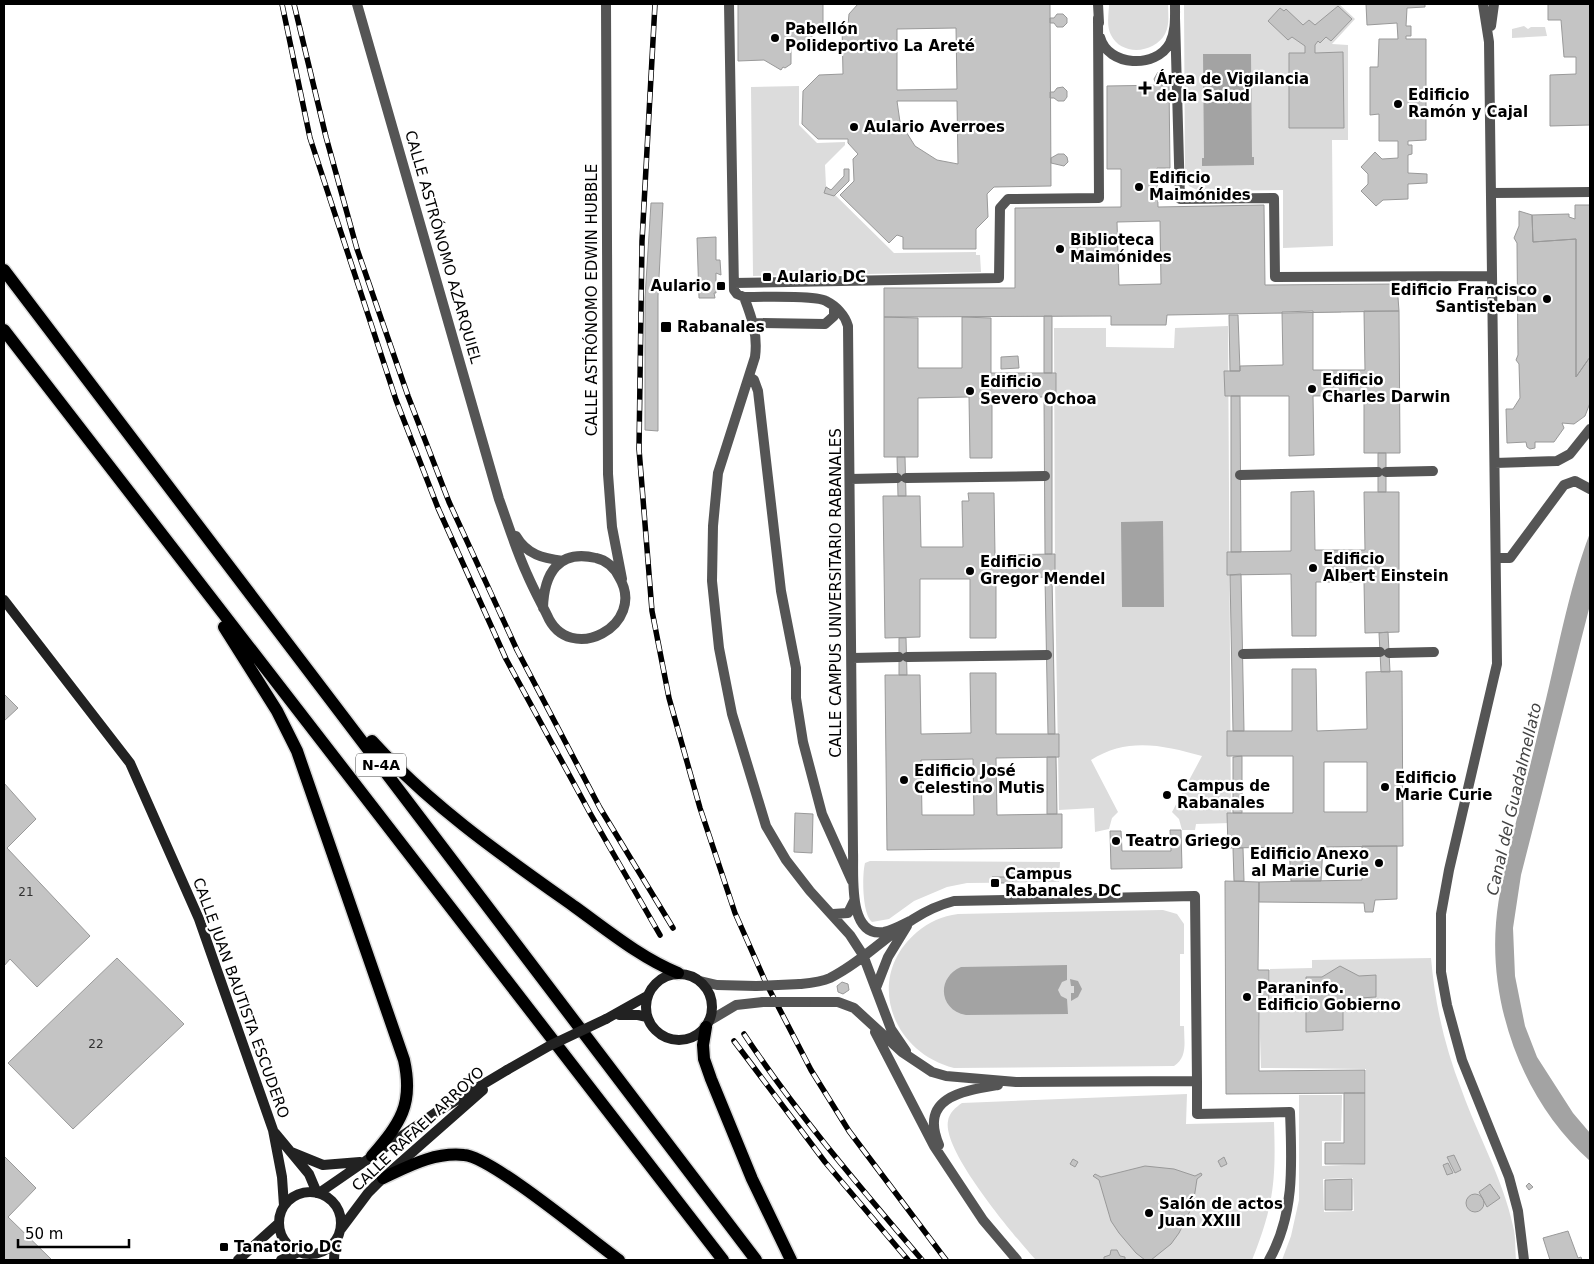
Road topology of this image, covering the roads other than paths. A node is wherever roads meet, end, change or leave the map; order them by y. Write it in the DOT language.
graph roads {
  1 [pos="357,4"];
  2 [pos="606,4"];
  3 [pos="728,4"];
  4 [pos="1098,4"];
  5 [pos="1175,4"];
  6 [pos="1483,4"];
  7 [pos="1494,4"];
  8 [pos="1098,18"];
  9 [pos="1175,18"];
  10 [pos="1489,42"];
  11 [pos="1590,192"];
  12 [pos="1491,193"];
  13 [pos="4,270"];
  14 [pos="1492,276"];
  15 [pos="734,283"];
  16 [pos="744,297"];
  17 [pos="834,308"];
  18 [pos="754,323"];
  19 [pos="4,330"];
  20 [pos="748,380"];
  21 [pos="1590,429"];
  22 [pos="1495,463"];
  23 [pos="1433,471"];
  24 [pos="1240,474"];
  25 [pos="1045,476"];
  26 [pos="850,479"];
  27 [pos="1590,489"];
  28 [pos="499,499"];
  29 [pos="171,548"];
  30 [pos="1496,558"];
  31 [pos="563,561"];
  32 [pos="625,595"];
  33 [pos="4,600"];
  34 [pos="543,608"];
  35 [pos="1434,652"];
  36 [pos="1242,654"];
  37 [pos="1047,655"];
  38 [pos="852,658"];
  39 [pos="301,660"];
  40 [pos="854,884"];
  41 [pos="854,895"];
  42 [pos="833,914"];
  43 [pos="910,921"];
  44 [pos="863,955"];
  45 [pos="678,973"];
  46 [pos="700,981"];
  47 [pos="876,988"];
  48 [pos="647,996"];
  49 [pos="611,1017"];
  50 [pos="647,1017"];
  51 [pos="707,1024"];
  52 [pos="871,1024"];
  53 [pos="913,1060"];
  54 [pos="498,1076"];
  55 [pos="1197,1081"];
  56 [pos="1016,1082"];
  57 [pos="273,1130"];
  58 [pos="291,1152"];
  59 [pos="369,1158"];
  60 [pos="949,1169"];
  61 [pos="384,1178"];
  62 [pos="318,1193"];
  63 [pos="284,1206"];
  64 [pos="279,1223"];
  65 [pos="341,1229"];
  66 [pos="336,1242"];
  67 [pos="303,1255"];
  68 [pos="238,1260"];
  69 [pos="281,1260"];
  70 [pos="334,1260"];
  71 [pos="619,1260"];
  72 [pos="723,1260"];
  73 [pos="756,1260"];
  74 [pos="791,1260"];
  75 [pos="1018,1260"];
  76 [pos="1269,1260"];
  77 [pos="1524,1260"];
  1 -- 28 [label="street, CALLE ASTRÓNOMO AZARQUIEL"];
  2 -- 32 [label="street, CALLE ASTRÓNOMO EDWIN HUBBLE"];
  3 -- 15 [label="street"];
  4 -- 8 [label="street"];
  5 -- 9 [label="street"];
  6 -- 10 [label="street"];
  7 -- 10 [label="street"];
  8 -- 9 [label="street"];
  8 -- 15 [label="street"];
  9 -- 14 [label="street"];
  10 -- 12 [label="street"];
  11 -- 12 [label="street"];
  12 -- 14 [label="street"];
  13 -- 39 [label="main road, N-4A"];
  14 -- 22 [label="street"];
  15 -- 16 [label="street"];
  16 -- 17 [label="street, CALLE CAMPUS UNIVERSITARIO RABANALES"];
  16 -- 18 [label="street"];
  17 -- 18 [label="street"];
  17 -- 26 [label="street, CALLE CAMPUS UNIVERSITARIO RABANALES"];
  18 -- 20 [label="street"];
  19 -- 29 [label="main road, N-4A"];
  20 -- 40 [label="street, CALLE CAMPUS UNIVERSITARIO RABANALES"];
  20 -- 42 [label="street"];
  21 -- 22 [label="street"];
  22 -- 30 [label="street"];
  23 -- 24 [label="street"];
  25 -- 26 [label="street"];
  26 -- 38 [label="street, CALLE CAMPUS UNIVERSITARIO RABANALES"];
  27 -- 30 [label="street"];
  28 -- 31 [label="street"];
  28 -- 34 [label="street"];
  29 -- 59 [label="main road"];
  29 -- 72 [label="main road, N-4A"];
  30 -- 77 [label="street"];
  31 -- 32 [label="street"];
  31 -- 34 [label="street"];
  32 -- 34 [label="street"];
  33 -- 57 [label="street, CALLE JUAN BAUTISTA ESCUDERO"];
  35 -- 36 [label="street"];
  37 -- 38 [label="street"];
  38 -- 40 [label="street, CALLE CAMPUS UNIVERSITARIO RABANALES"];
  39 -- 45 [label="main road"];
  39 -- 73 [label="main road, N-4A"];
  40 -- 41 [label="street, CALLE CAMPUS UNIVERSITARIO RABANALES"];
  41 -- 42 [label="street"];
  41 -- 43 [label="street, CALLE CAMPUS UNIVERSITARIO RABANALES"];
  42 -- 44 [label="street"];
  43 -- 44 [label="street, CALLE CAMPUS UNIVERSITARIO RABANALES"];
  43 -- 47 [label="street, CALLE CAMPUS UNIVERSITARIO RABANALES"];
  43 -- 55 [label="street, CALLE CAMPUS UNIVERSITARIO RABANALES"];
  44 -- 46 [label="street, CALLE CAMPUS UNIVERSITARIO RABANALES, bridge"];
  44 -- 47 [label="street"];
  45 -- 46 [label="street"];
  45 -- 48 [label="street"];
  46 -- 51 [label="street"];
  47 -- 53 [label="street"];
  48 -- 49 [label="street, CALLE RAFAEL ARROYO"];
  48 -- 50 [label="street"];
  49 -- 50 [label="street, CALLE RAFAEL ARROYO"];
  49 -- 54 [label="street, CALLE RAFAEL ARROYO, bridge"];
  50 -- 51 [label="street"];
  51 -- 52 [label="street, bridge"];
  51 -- 74 [label="main road"];
  52 -- 53 [label="street"];
  52 -- 60 [label="street"];
  53 -- 56 [label="street"];
  54 -- 59 [label="street, CALLE RAFAEL ARROYO"];
  54 -- 61 [label="street, CALLE RAFAEL ARROYO"];
  55 -- 56 [label="street"];
  55 -- 76 [label="street, CALLE CAMPUS UNIVERSITARIO RABANALES"];
  56 -- 60 [label="street"];
  57 -- 58 [label="street, CALLE JUAN BAUTISTA ESCUDERO"];
  57 -- 63 [label="street, CALLE JUAN BAUTISTA ESCUDERO"];
  58 -- 59 [label="street"];
  58 -- 62 [label="street, CALLE JUAN BAUTISTA ESCUDERO"];
  59 -- 62 [label="street, CALLE RAFAEL ARROYO"];
  60 -- 75 [label="street"];
  61 -- 65 [label="street, CALLE RAFAEL ARROYO"];
  61 -- 71 [label="main road"];
  62 -- 63 [label="street"];
  62 -- 65 [label="street"];
  63 -- 64 [label="street"];
  64 -- 67 [label="street"];
  64 -- 68 [label="street"];
  65 -- 66 [label="street"];
  66 -- 67 [label="street"];
  66 -- 70 [label="street"];
  67 -- 69 [label="street"];
}
